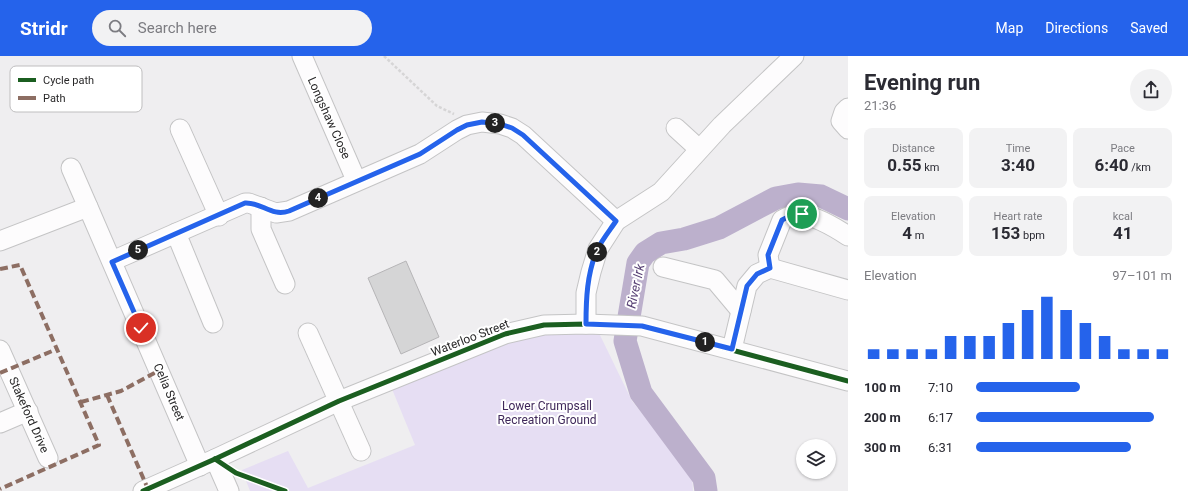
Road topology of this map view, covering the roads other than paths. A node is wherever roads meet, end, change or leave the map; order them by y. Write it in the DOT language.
graph roads {
  1 [pos="302,56"];
  2 [pos="794,56"];
  3 [pos="848,108"];
  4 [pos="676,128"];
  5 [pos="180,129"];
  6 [pos="848,129"];
  7 [pos="699,149"];
  8 [pos="71,168"];
  9 [pos="356,180"];
  10 [pos="85,200"];
  11 [pos="261,207"];
  12 [pos="219,216"];
  13 [pos="616,221"];
  14 [pos="176,233"];
  15 [pos="848,236"];
  16 [pos="0,241"];
  17 [pos="112,262"];
  18 [pos="663,267"];
  19 [pos="770,268"];
  20 [pos="285,284"];
  21 [pos="848,290"];
  22 [pos="741,311"];
  23 [pos="213,323"];
  24 [pos="586,324"];
  25 [pos="308,334"];
  26 [pos="732,349"];
  27 [pos="0,350"];
  28 [pos="848,381"];
  29 [pos="339,401"];
  30 [pos="28,411"];
  31 [pos="0,423"];
  32 [pos="361,451"];
  33 [pos="48,458"];
  34 [pos="208,463"];
  35 [pos="143,491"];
  36 [pos="229,491"];
  1 -- 9 [label="street, Longshaw Close"];
  2 -- 7 [label="street"];
  3 -- 6 [label="street"];
  4 -- 7 [label="street"];
  5 -- 12 [label="street"];
  7 -- 13 [label="street"];
  8 -- 10 [label="street, Celia Street"];
  9 -- 11 [label="street"];
  9 -- 13 [label="street"];
  10 -- 16 [label="street"];
  10 -- 17 [label="street, Celia Street"];
  11 -- 12 [label="street"];
  11 -- 20 [label="street"];
  12 -- 14 [label="street"];
  13 -- 24 [label="street"];
  14 -- 17 [label="street"];
  14 -- 23 [label="street"];
  15 -- 19 [label="street"];
  17 -- 34 [label="street, Celia Street"];
  18 -- 22 [label="street"];
  19 -- 21 [label="street"];
  19 -- 22 [label="street"];
  22 -- 26 [label="street"];
  24 -- 26 [label="street, Waterloo Street"];
  24 -- 29 [label="street, Waterloo Street"];
  25 -- 29 [label="street"];
  26 -- 28 [label="street, Waterloo Street"];
  27 -- 30 [label="street, Stakeford Drive"];
  29 -- 32 [label="street"];
  29 -- 34 [label="street, Waterloo Street"];
  30 -- 31 [label="street"];
  30 -- 33 [label="street, Stakeford Drive"];
  34 -- 35 [label="street, Waterloo Street"];
  34 -- 36 [label="street, Celia Street"];
}
